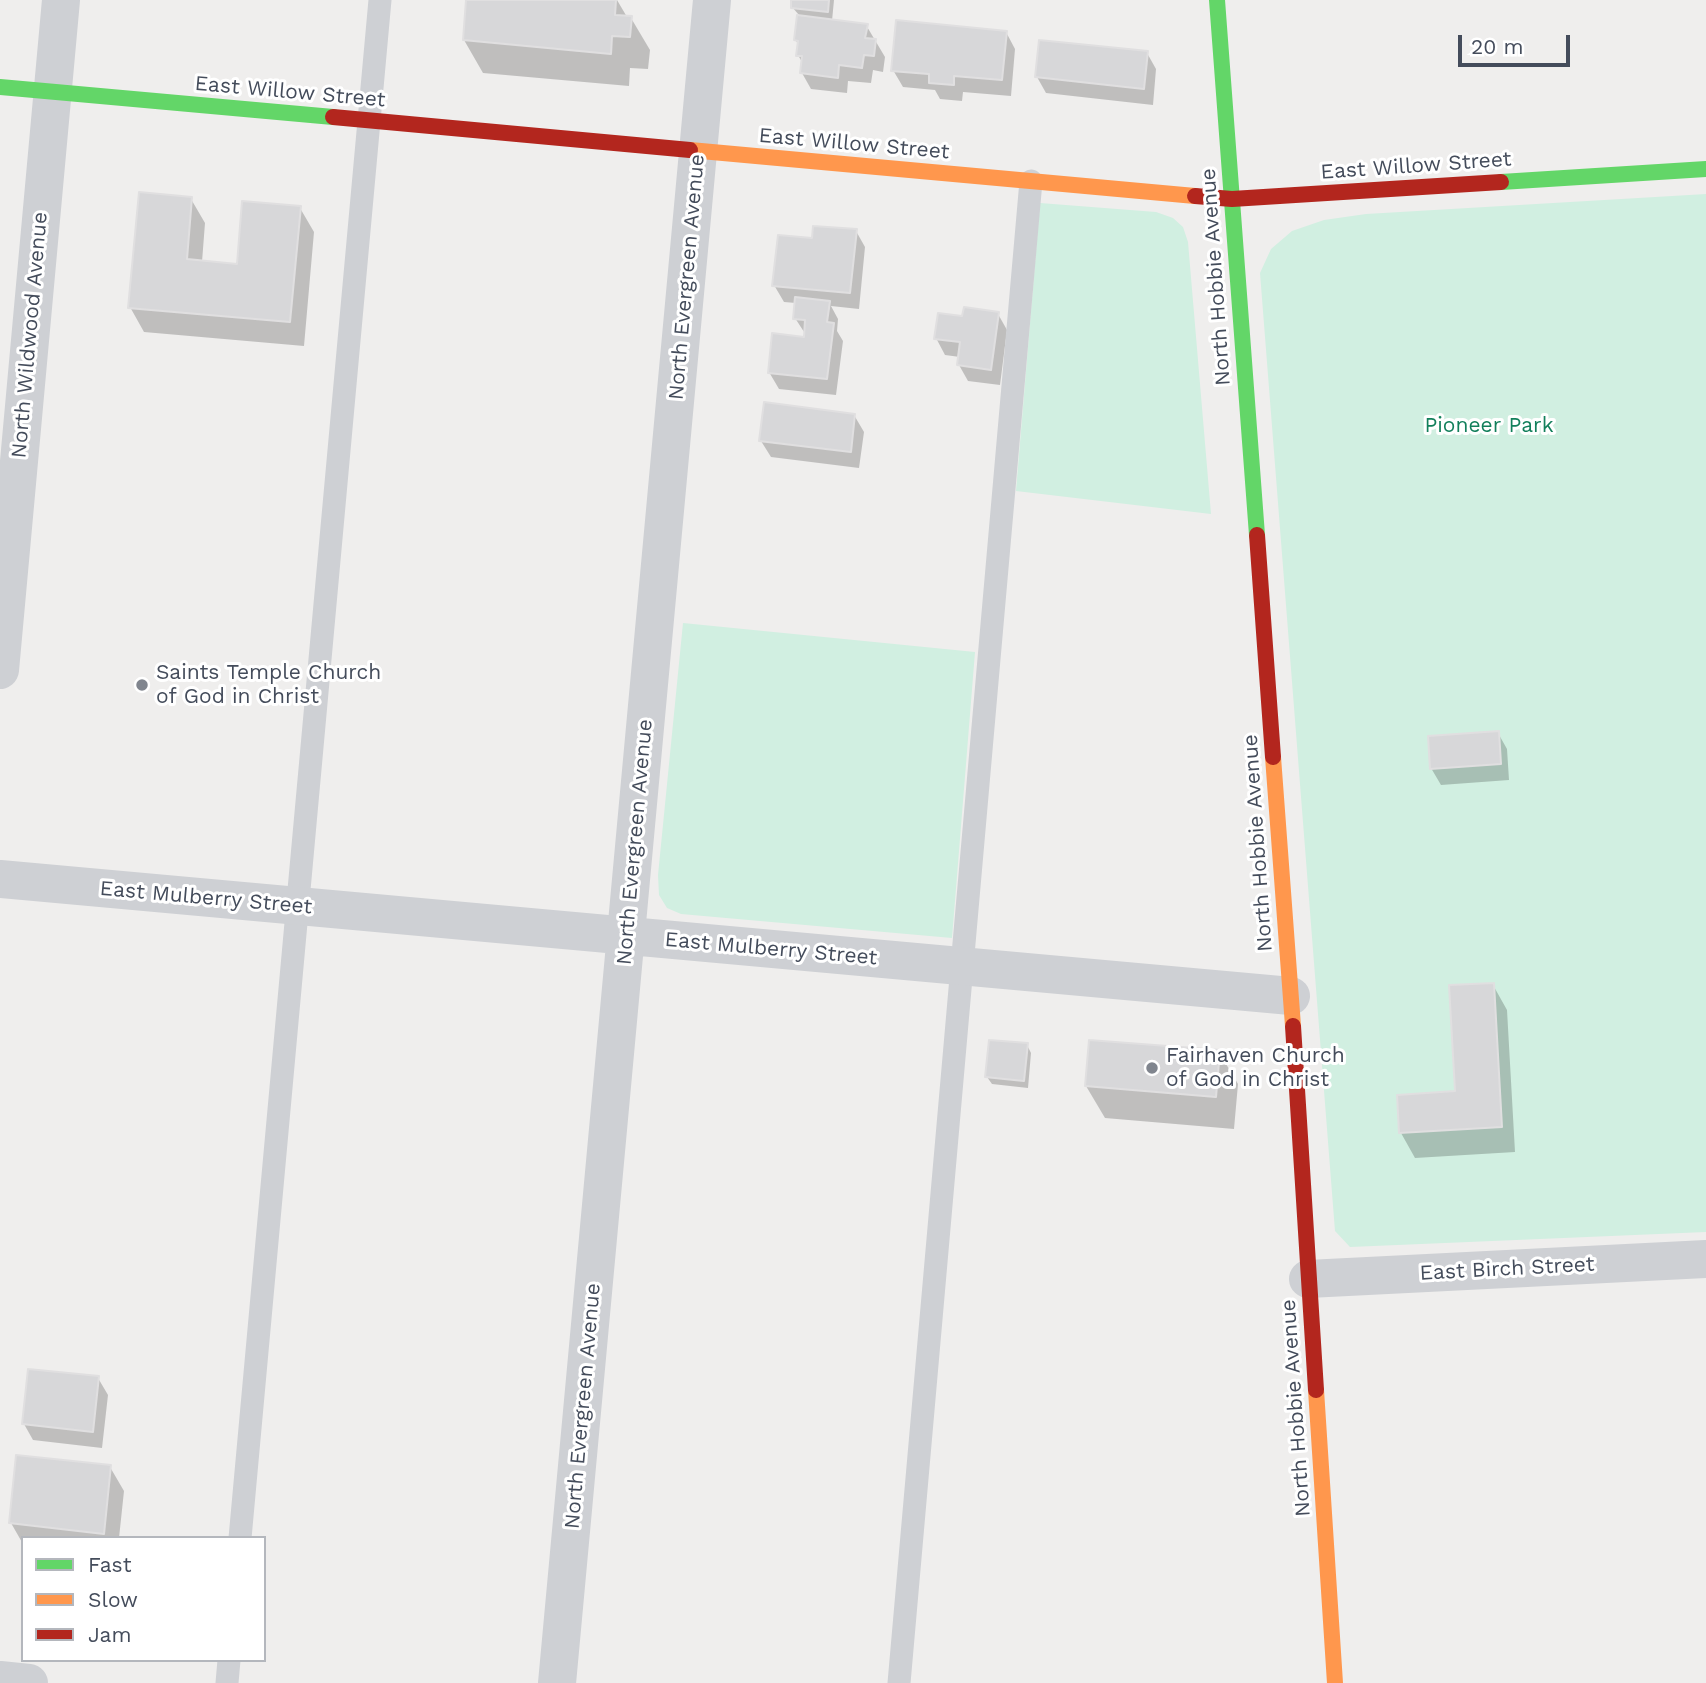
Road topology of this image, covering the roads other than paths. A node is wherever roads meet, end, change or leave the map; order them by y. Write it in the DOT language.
graph roads {
  1 [pos="61,0"];
  2 [pos="380,0"];
  3 [pos="712,0"];
  4 [pos="1217,0"];
  5 [pos="0,87"];
  6 [pos="52,92"];
  7 [pos="369,121"];
  8 [pos="698,150"];
  9 [pos="1706,169"];
  10 [pos="1031,181"];
  11 [pos="1232,199"];
  12 [pos="0,670"];
  13 [pos="0,879"];
  14 [pos="298,906"];
  15 [pos="626,936"];
  16 [pos="962,967"];
  17 [pos="1291,996"];
  18 [pos="1706,1259"];
  19 [pos="1308,1279"];
  20 [pos="240,1536"];
  21 [pos="229,1662"];
  22 [pos="0,1680"];
  23 [pos="29,1683"];
  24 [pos="227,1683"];
  25 [pos="557,1683"];
  26 [pos="899,1683"];
  27 [pos="1335,1683"];
  1 -- 6 [label="street, North Wildwood Avenue"];
  2 -- 7 [label="lane"];
  3 -- 8 [label="street, North Evergreen Avenue"];
  4 -- 11 [label="street, North Hobbie Avenue"];
  5 -- 6 [label="street, East Willow Street"];
  6 -- 7 [label="street, East Willow Street"];
  6 -- 12 [label="street, North Wildwood Avenue"];
  7 -- 8 [label="street, East Willow Street"];
  7 -- 14 [label="lane"];
  8 -- 10 [label="street, East Willow Street"];
  8 -- 15 [label="street, North Evergreen Avenue"];
  9 -- 11 [label="street, East Willow Street"];
  10 -- 11 [label="street, East Willow Street"];
  10 -- 16 [label="lane"];
  11 -- 17 [label="street, North Hobbie Avenue"];
  13 -- 14 [label="street, East Mulberry Street"];
  14 -- 15 [label="street, East Mulberry Street"];
  14 -- 20 [label="lane"];
  15 -- 16 [label="street, East Mulberry Street"];
  15 -- 25 [label="street, North Evergreen Avenue"];
  16 -- 17 [label="street, East Mulberry Street"];
  16 -- 26 [label="lane"];
  17 -- 19 [label="street, North Hobbie Avenue"];
  18 -- 19 [label="street, East Birch Street"];
  19 -- 27 [label="street, North Hobbie Avenue"];
  21 -- 24 [label="lane"];
  22 -- 23 [label="street"];
}
